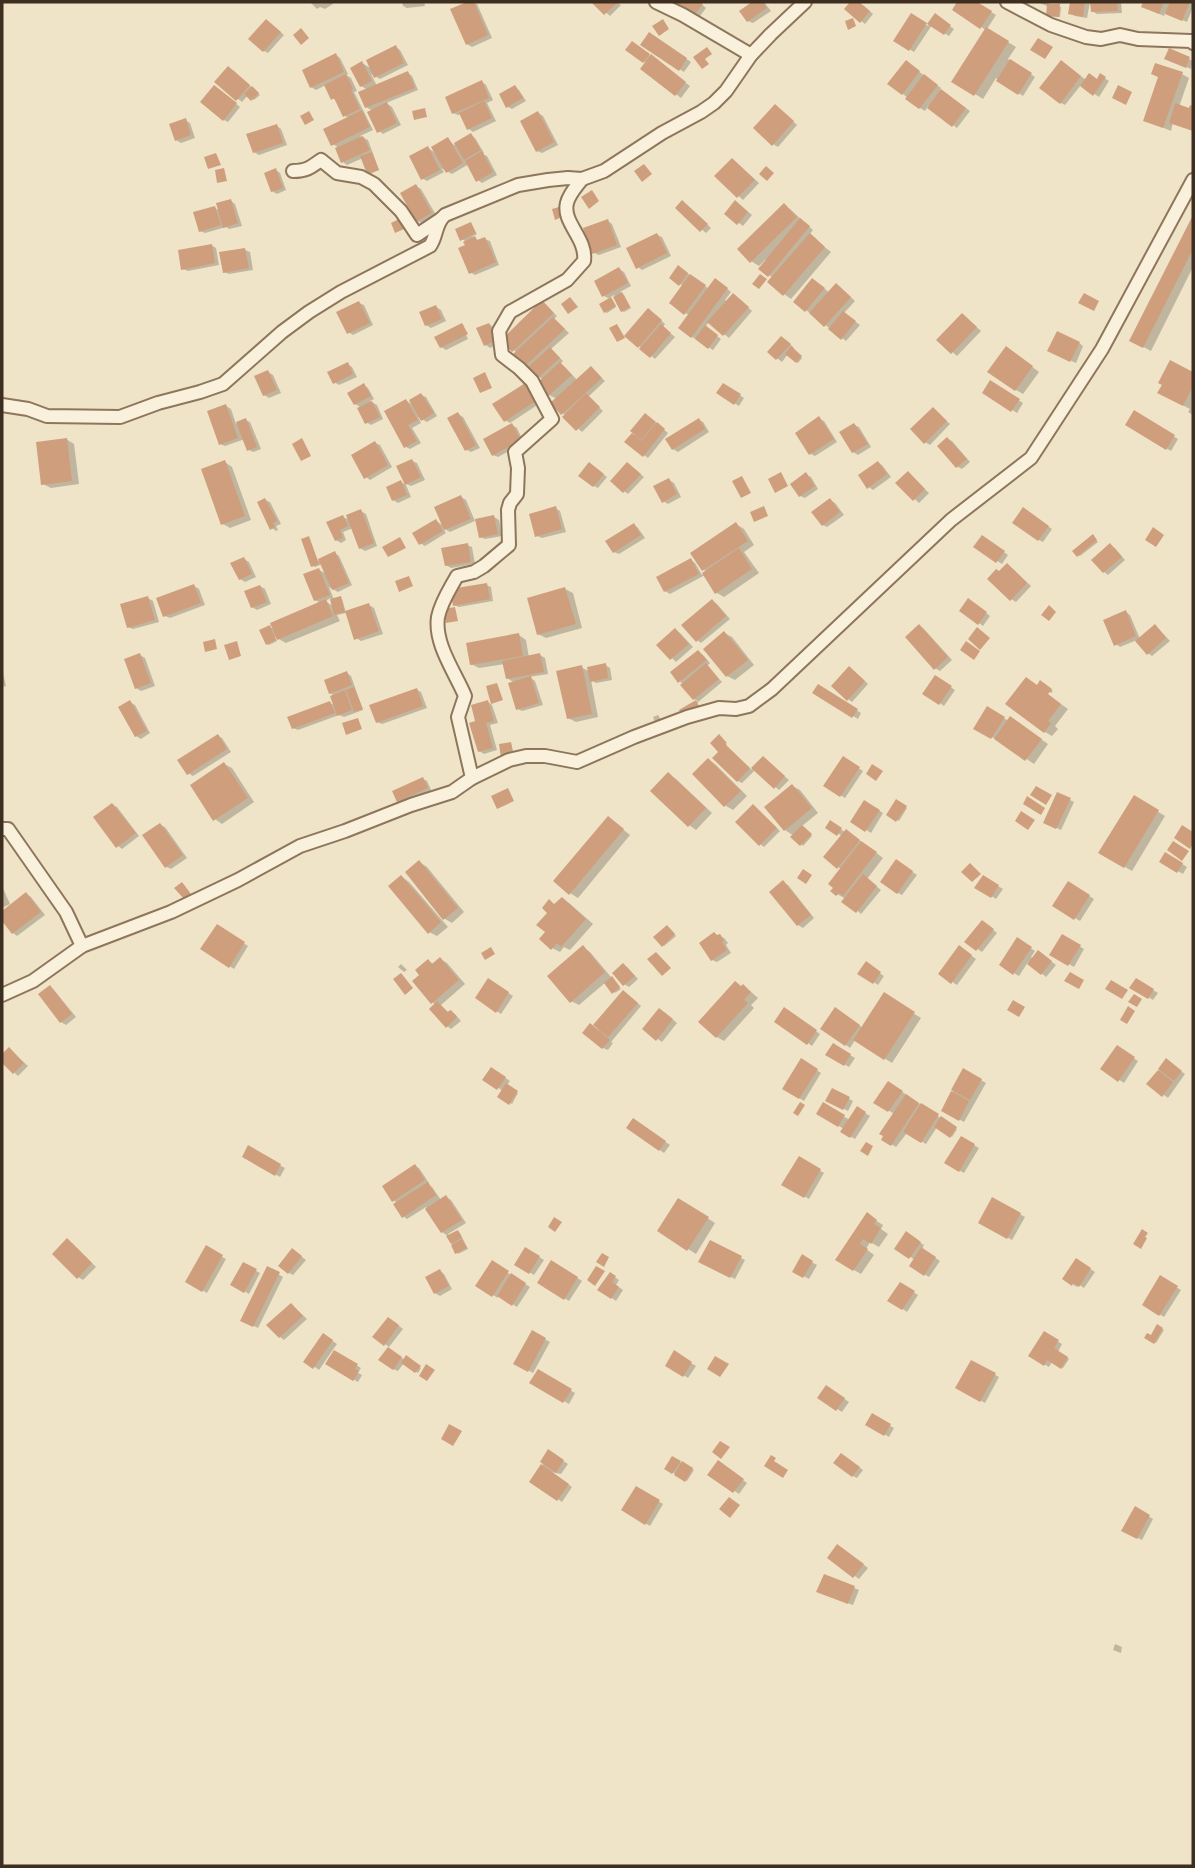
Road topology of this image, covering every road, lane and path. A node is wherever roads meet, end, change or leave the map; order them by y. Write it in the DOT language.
graph roads {
  1 [pos="656,2"];
  2 [pos="805,2"];
  3 [pos="1007,2"];
  4 [pos="1193,43"];
  5 [pos="751,55"];
  6 [pos="293,171"];
  7 [pos="582,179"];
  8 [pos="1193,180"];
  9 [pos="440,219"];
  10 [pos="2,405"];
  11 [pos="472,778"];
  12 [pos="2,829"];
  13 [pos="82,946"];
  14 [pos="2,995"];
  1 -- 5 [label="street"];
  2 -- 5 [label="street"];
  3 -- 4 [label="street"];
  5 -- 7 [label="street"];
  6 -- 9 [label="street"];
  7 -- 9 [label="street"];
  7 -- 11 [label="street"];
  8 -- 11 [label="street"];
  9 -- 10 [label="street"];
  11 -- 13 [label="street"];
  12 -- 13 [label="street"];
  13 -- 14 [label="street"];
}
